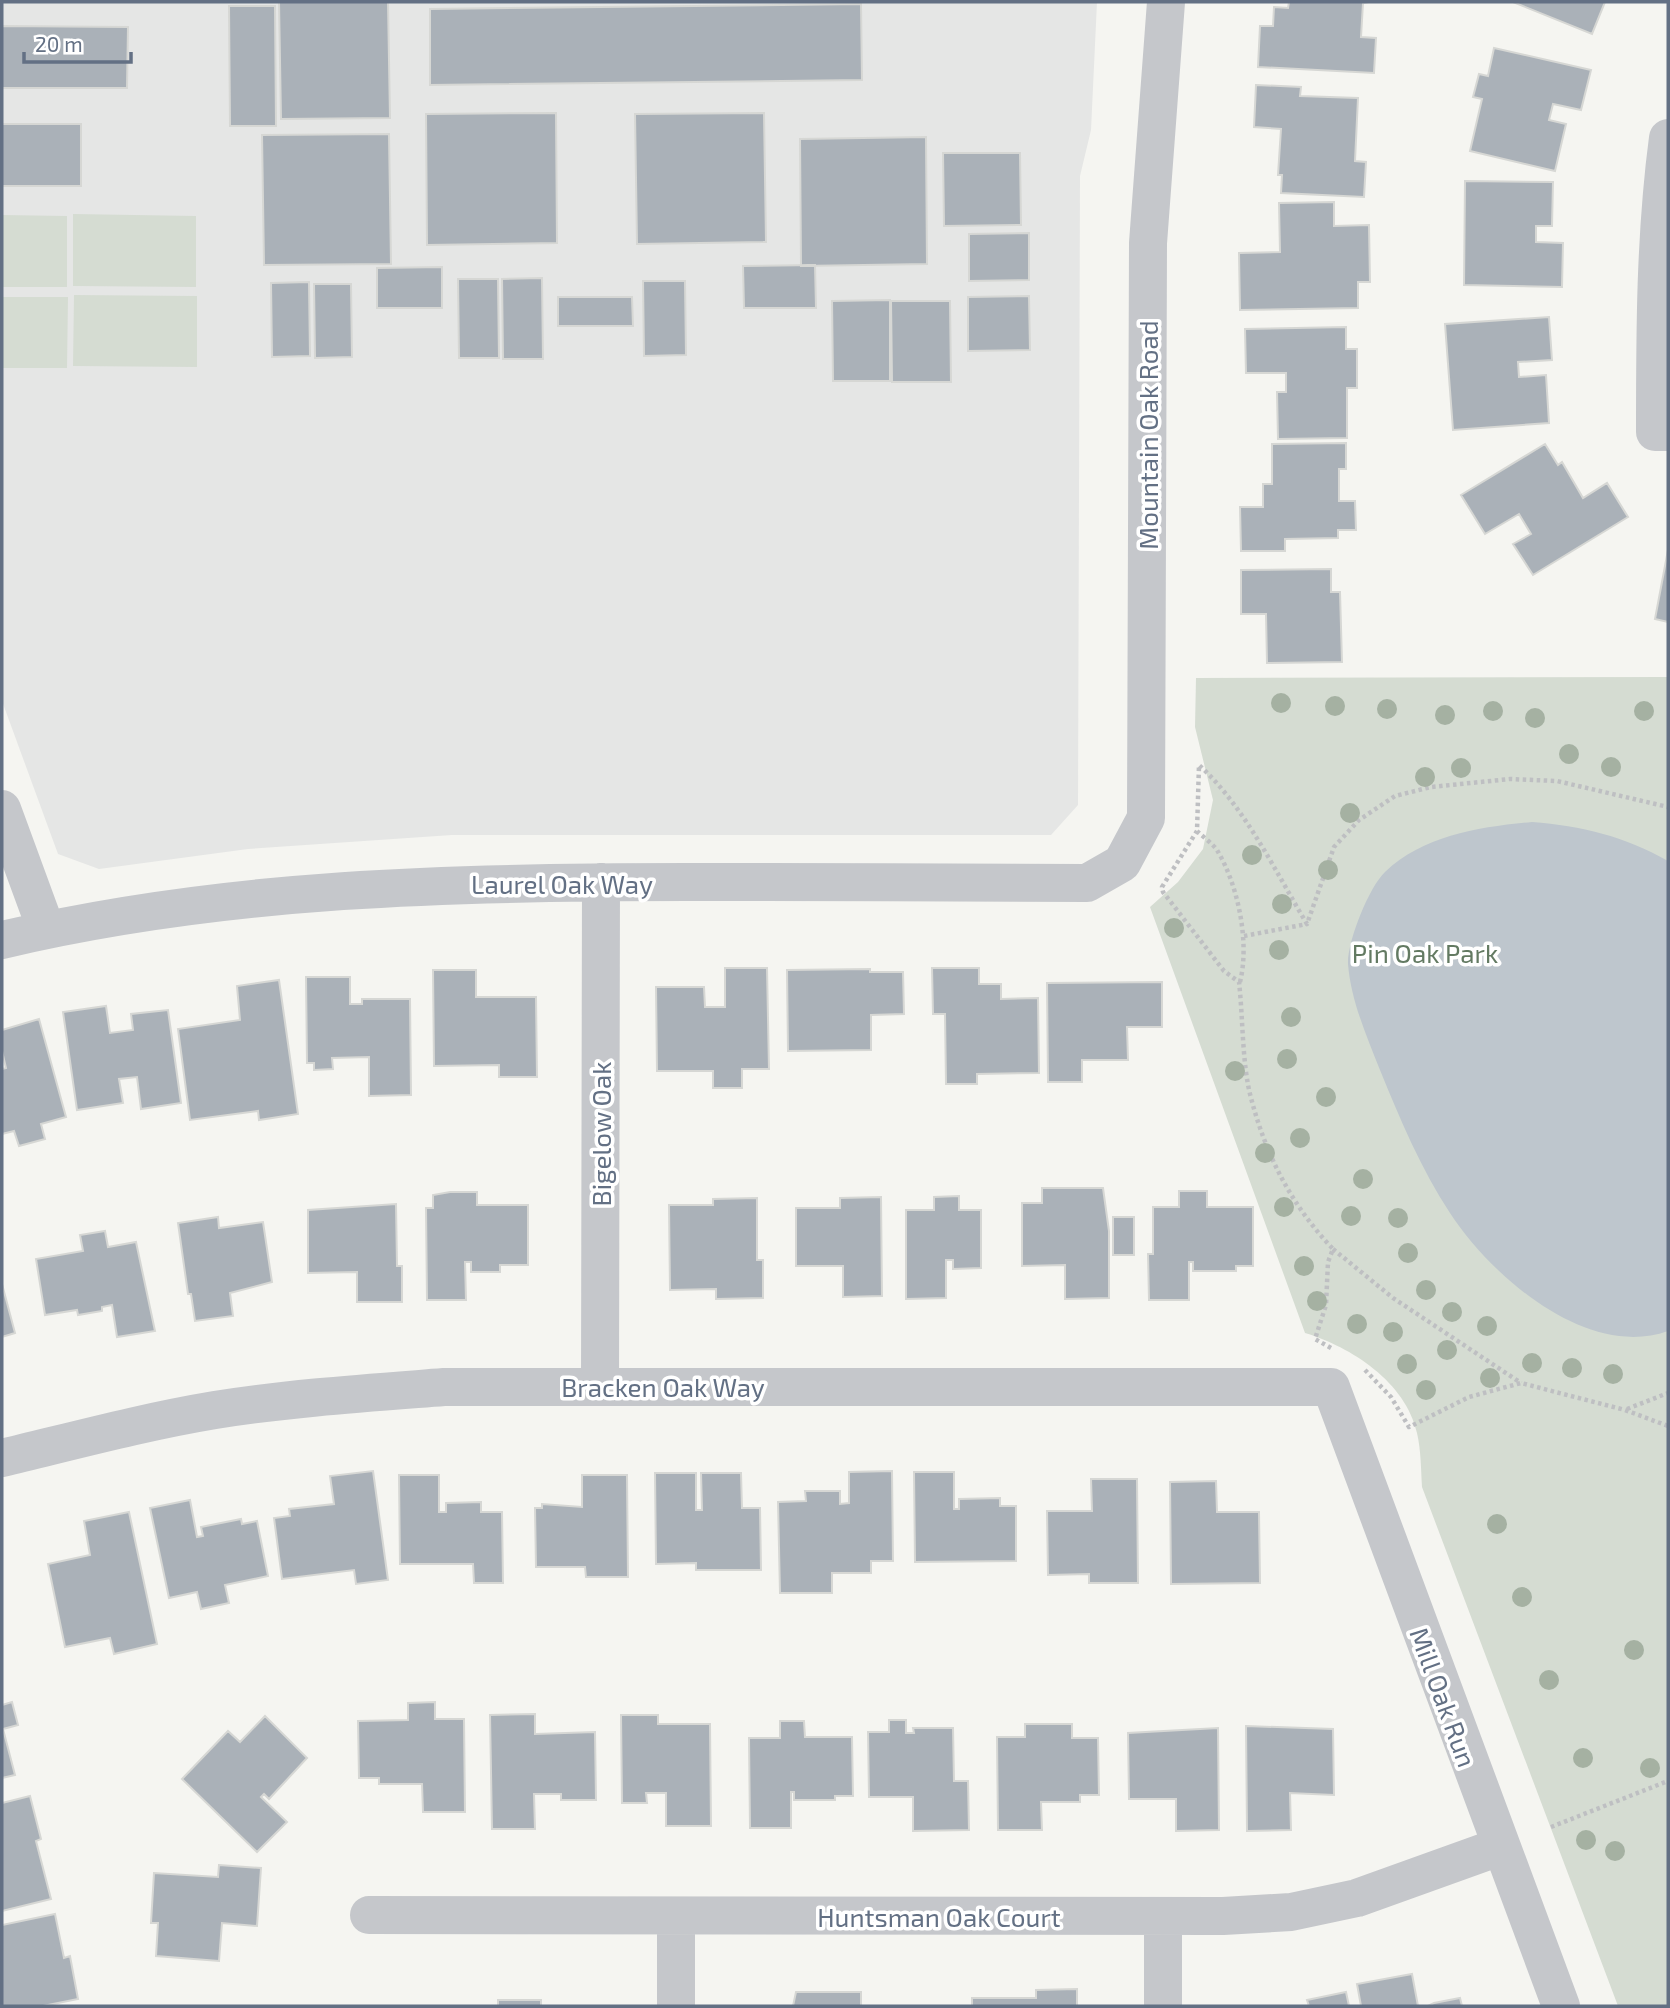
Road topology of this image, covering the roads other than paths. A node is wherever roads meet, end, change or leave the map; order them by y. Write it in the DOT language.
graph roads {
  1 [pos="1166,2"];
  2 [pos="1668,138"];
  3 [pos="1662,432"];
  4 [pos="2,808"];
  5 [pos="1122,863"];
  6 [pos="601,882"];
  7 [pos="46,929"];
  8 [pos="2,940"];
  9 [pos="1340,1367"];
  10 [pos="600,1386"];
  11 [pos="2,1458"];
  12 [pos="1499,1847"];
  13 [pos="369,1915"];
  14 [pos="676,1916"];
  15 [pos="1163,1916"];
  16 [pos="676,2006"];
  17 [pos="1163,2006"];
  18 [pos="1561,2006"];
  1 -- 5 [label="street, Mountain Oak Road"];
  2 -- 3 [label="street"];
  4 -- 7 [label="street"];
  5 -- 6 [label="street, Laurel Oak Way"];
  6 -- 7 [label="street, Laurel Oak Way"];
  6 -- 10 [label="street, Bigelow Oak"];
  7 -- 8 [label="street, Laurel Oak Way"];
  9 -- 10 [label="street, Bracken Oak Way"];
  9 -- 12 [label="street, Mill Oak Run"];
  10 -- 11 [label="street, Bracken Oak Way"];
  12 -- 15 [label="street, Huntsman Oak Court"];
  12 -- 18 [label="street, Mill Oak Run"];
  13 -- 14 [label="street, Huntsman Oak Court"];
  14 -- 15 [label="street, Huntsman Oak Court"];
  14 -- 16 [label="street"];
  15 -- 17 [label="street"];
}
